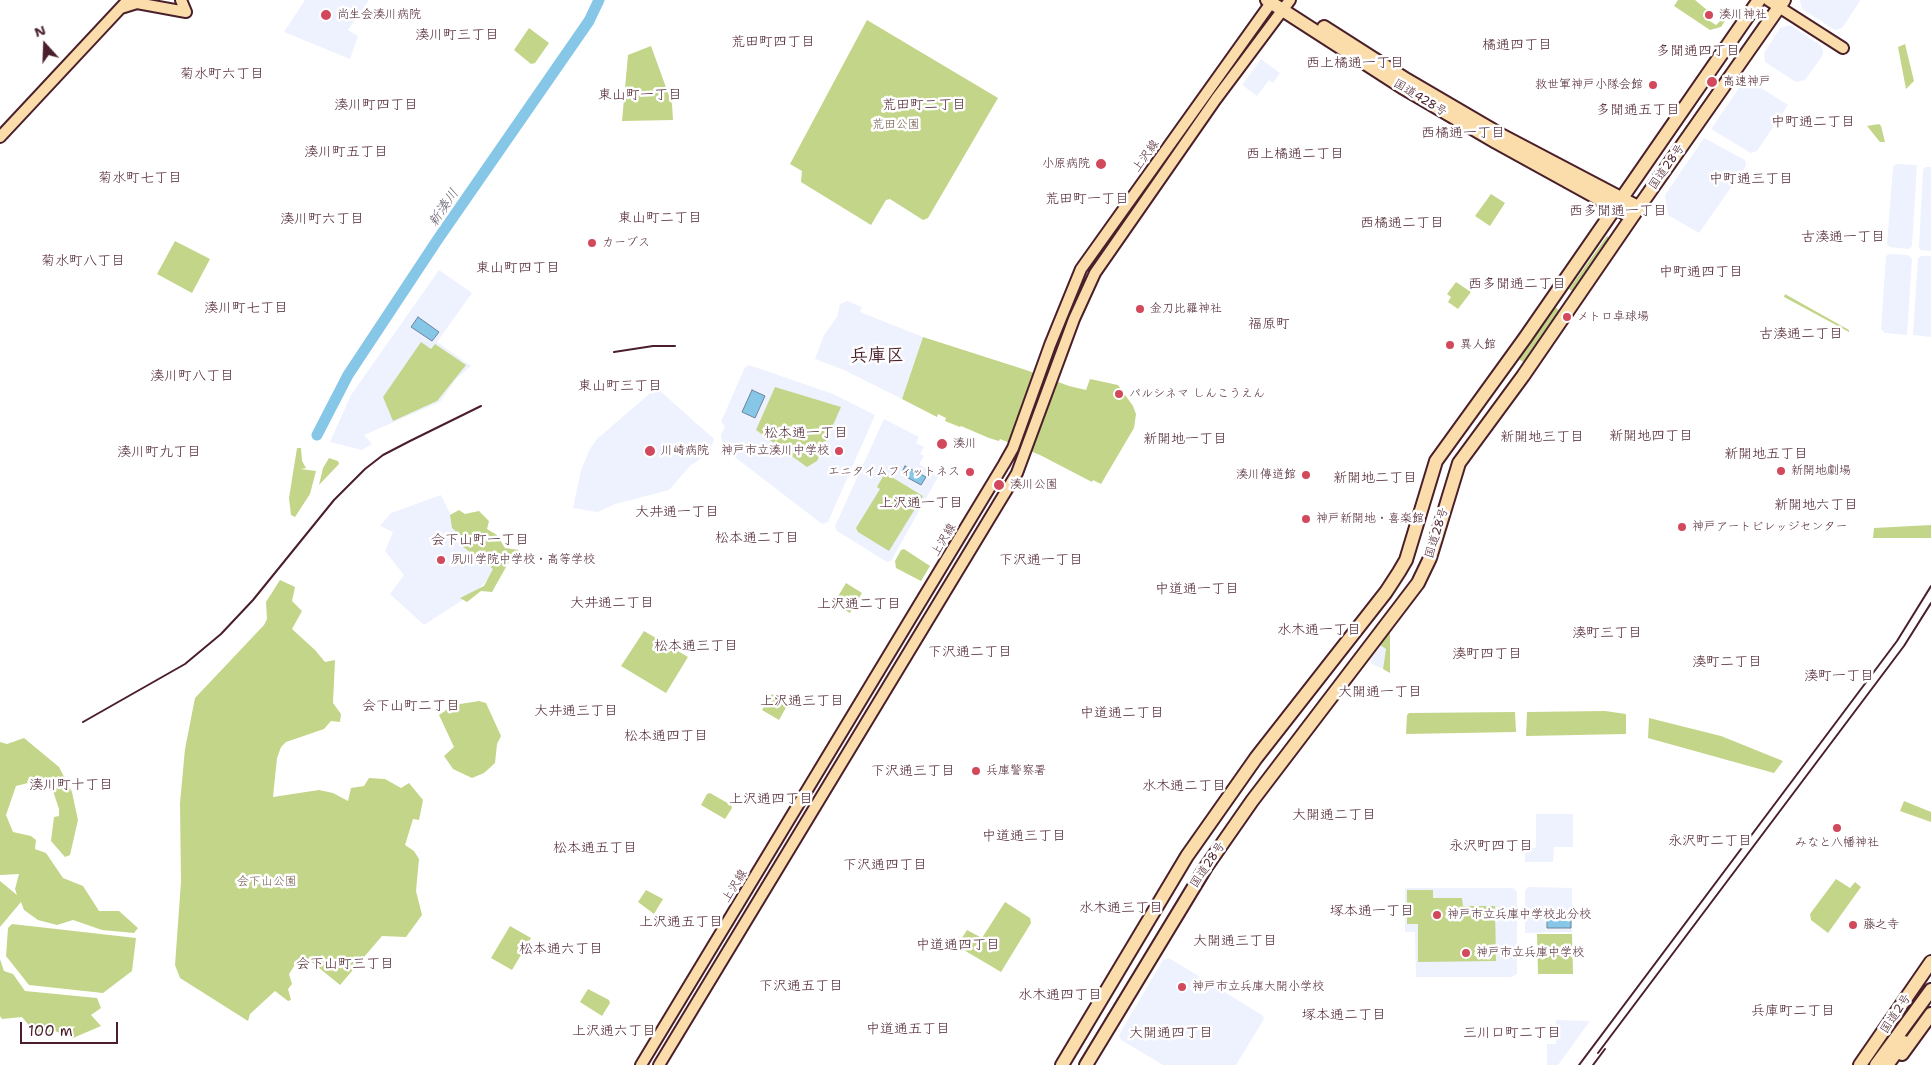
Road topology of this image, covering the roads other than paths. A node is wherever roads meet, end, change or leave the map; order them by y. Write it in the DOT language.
graph roads {
  1 [pos="181,0"];
  2 [pos="1759,0"];
  3 [pos="1768,0"];
  4 [pos="1279,2"];
  5 [pos="124,4"];
  6 [pos="1781,4"];
  7 [pos="1843,48"];
  8 [pos="0,137"];
  9 [pos="1617,203"];
  10 [pos="1635,212"];
  11 [pos="1931,962"];
  12 [pos="1931,976"];
  13 [pos="1930,996"];
  14 [pos="1931,1014"];
  15 [pos="640,1065"];
  16 [pos="659,1065"];
  17 [pos="1062,1065"];
  18 [pos="1086,1065"];
  19 [pos="1860,1065"];
  20 [pos="1868,1065"];
  21 [pos="1876,1065"];
  22 [pos="1887,1065"];
  23 [pos="1894,1065"];
  1 -- 5 [label="main road"];
  2 -- 9 [label="highway, 国道28号"];
  3 -- 6 [label="main road"];
  4 -- 9 [label="highway, 国道428号"];
  4 -- 15 [label="main road, 上沢線"];
  4 -- 16 [label="main road, 上沢線"];
  5 -- 8 [label="main road"];
  6 -- 7 [label="main road"];
  6 -- 10 [label="highway, 国道28号"];
  9 -- 10 [label="highway, 国道428号"];
  9 -- 17 [label="highway, 国道28号"];
  10 -- 18 [label="highway, 国道28号"];
  11 -- 19 [label="highway, 国道2号"];
  12 -- 20 [label="highway"];
  13 -- 21 [label="highway"];
  13 -- 22 [label="highway"];
  14 -- 23 [label="highway"];
}
